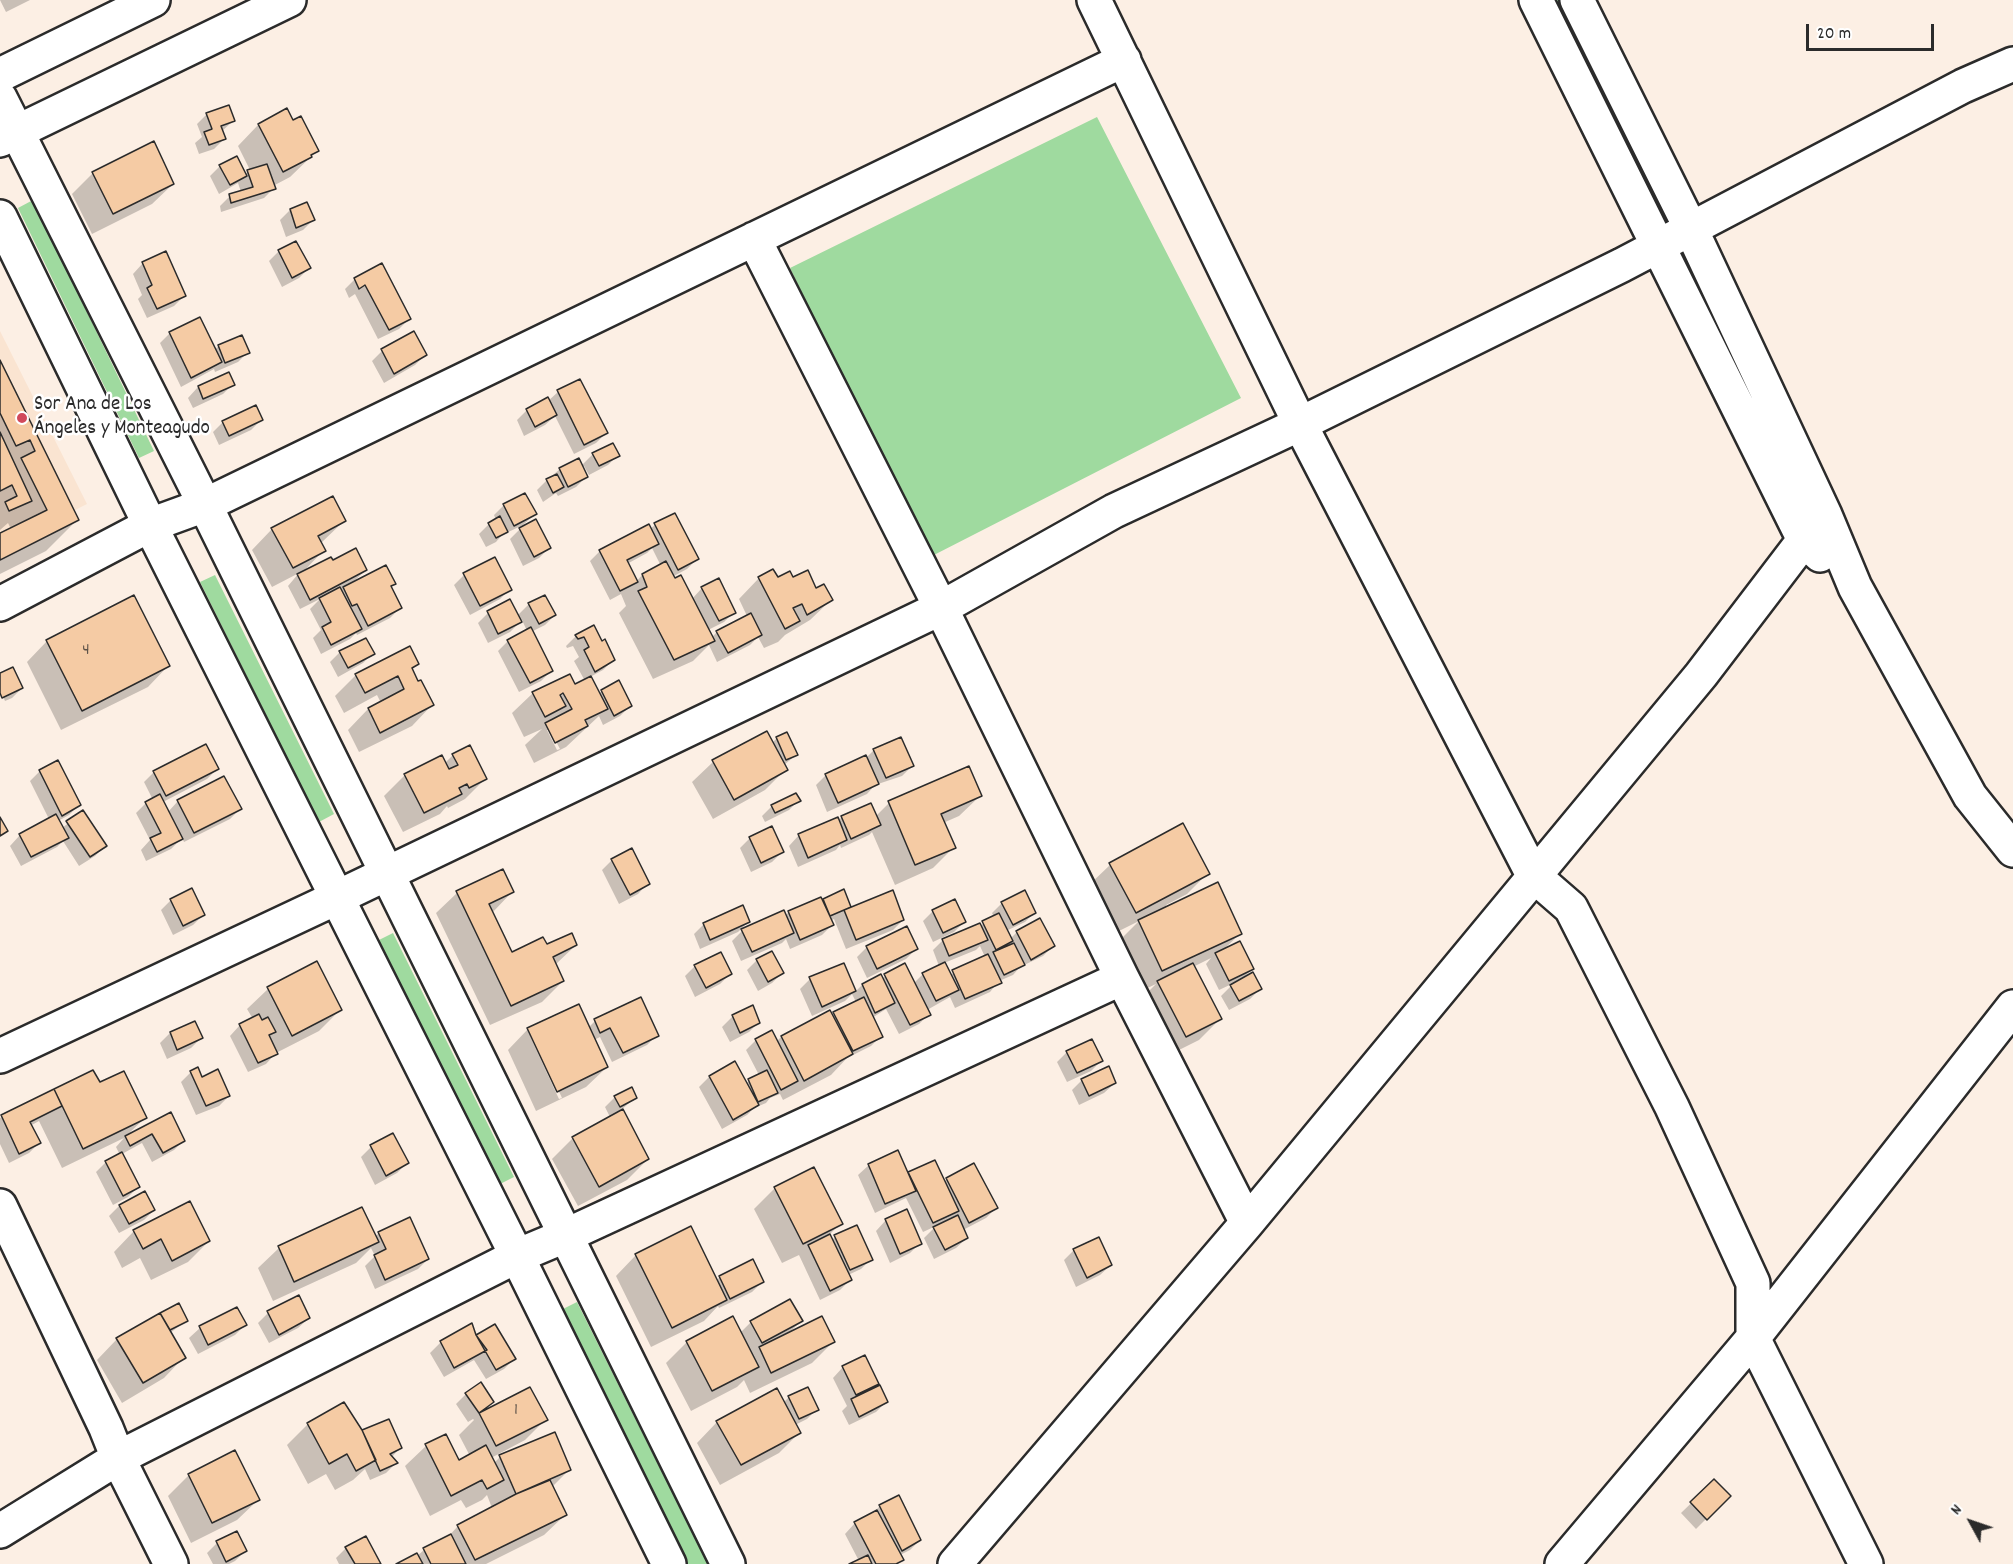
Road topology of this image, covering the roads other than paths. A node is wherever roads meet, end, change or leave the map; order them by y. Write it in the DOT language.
graph roads {
  1 [pos="153,0"];
  2 [pos="289,0"];
  3 [pos="1094,0"];
  4 [pos="1536,0"];
  5 [pos="1577,0"];
  6 [pos="1124,60"];
  7 [pos="2013,64"];
  8 [pos="0,75"];
  9 [pos="0,98"];
  10 [pos="8,135"];
  11 [pos="0,217"];
  12 [pos="1691,229"];
  13 [pos="754,239"];
  14 [pos="1658,246"];
  15 [pos="1300,424"];
  16 [pos="205,505"];
  17 [pos="150,525"];
  18 [pos="1804,540"];
  19 [pos="1855,587"];
  20 [pos="0,604"];
  21 [pos="941,608"];
  22 [pos="2013,850"];
  23 [pos="388,873"];
  24 [pos="1533,875"];
  25 [pos="336,898"];
  26 [pos="1122,978"];
  27 [pos="2013,1007"];
  28 [pos="0,1056"];
  29 [pos="0,1206"];
  30 [pos="1247,1223"];
  31 [pos="567,1235"];
  32 [pos="517,1256"];
  33 [pos="1754,1338"];
  34 [pos="118,1458"];
  35 [pos="0,1531"];
  36 [pos="171,1564"];
  37 [pos="669,1564"];
  38 [pos="728,1564"];
  39 [pos="955,1564"];
  40 [pos="1562,1564"];
  41 [pos="1866,1564"];
  1 -- 8 [label="street"];
  2 -- 10 [label="street"];
  3 -- 6 [label="street"];
  4 -- 14 [label="street"];
  5 -- 12 [label="street"];
  6 -- 13 [label="street"];
  6 -- 15 [label="street"];
  7 -- 12 [label="street"];
  9 -- 10 [label="street"];
  10 -- 16 [label="street"];
  11 -- 17 [label="street"];
  12 -- 14 [label="street"];
  12 -- 19 [label="street"];
  13 -- 16 [label="street"];
  13 -- 21 [label="street"];
  14 -- 15 [label="street"];
  14 -- 18 [label="street"];
  15 -- 21 [label="street"];
  15 -- 24 [label="street"];
  16 -- 17 [label="street"];
  16 -- 23 [label="street"];
  17 -- 20 [label="street"];
  17 -- 25 [label="street"];
  18 -- 19 [label="street"];
  18 -- 24 [label="street"];
  19 -- 22 [label="street"];
  21 -- 23 [label="street"];
  21 -- 26 [label="street"];
  23 -- 25 [label="street"];
  23 -- 31 [label="street"];
  24 -- 30 [label="street"];
  24 -- 33 [label="street"];
  25 -- 28 [label="street"];
  25 -- 32 [label="street"];
  26 -- 30 [label="street"];
  26 -- 31 [label="street"];
  27 -- 33 [label="street"];
  29 -- 34 [label="street"];
  30 -- 39 [label="street"];
  31 -- 32 [label="street"];
  31 -- 38 [label="street"];
  32 -- 34 [label="street"];
  32 -- 37 [label="street"];
  33 -- 40 [label="street"];
  33 -- 41 [label="street"];
  34 -- 35 [label="street"];
  34 -- 36 [label="street"];
}
